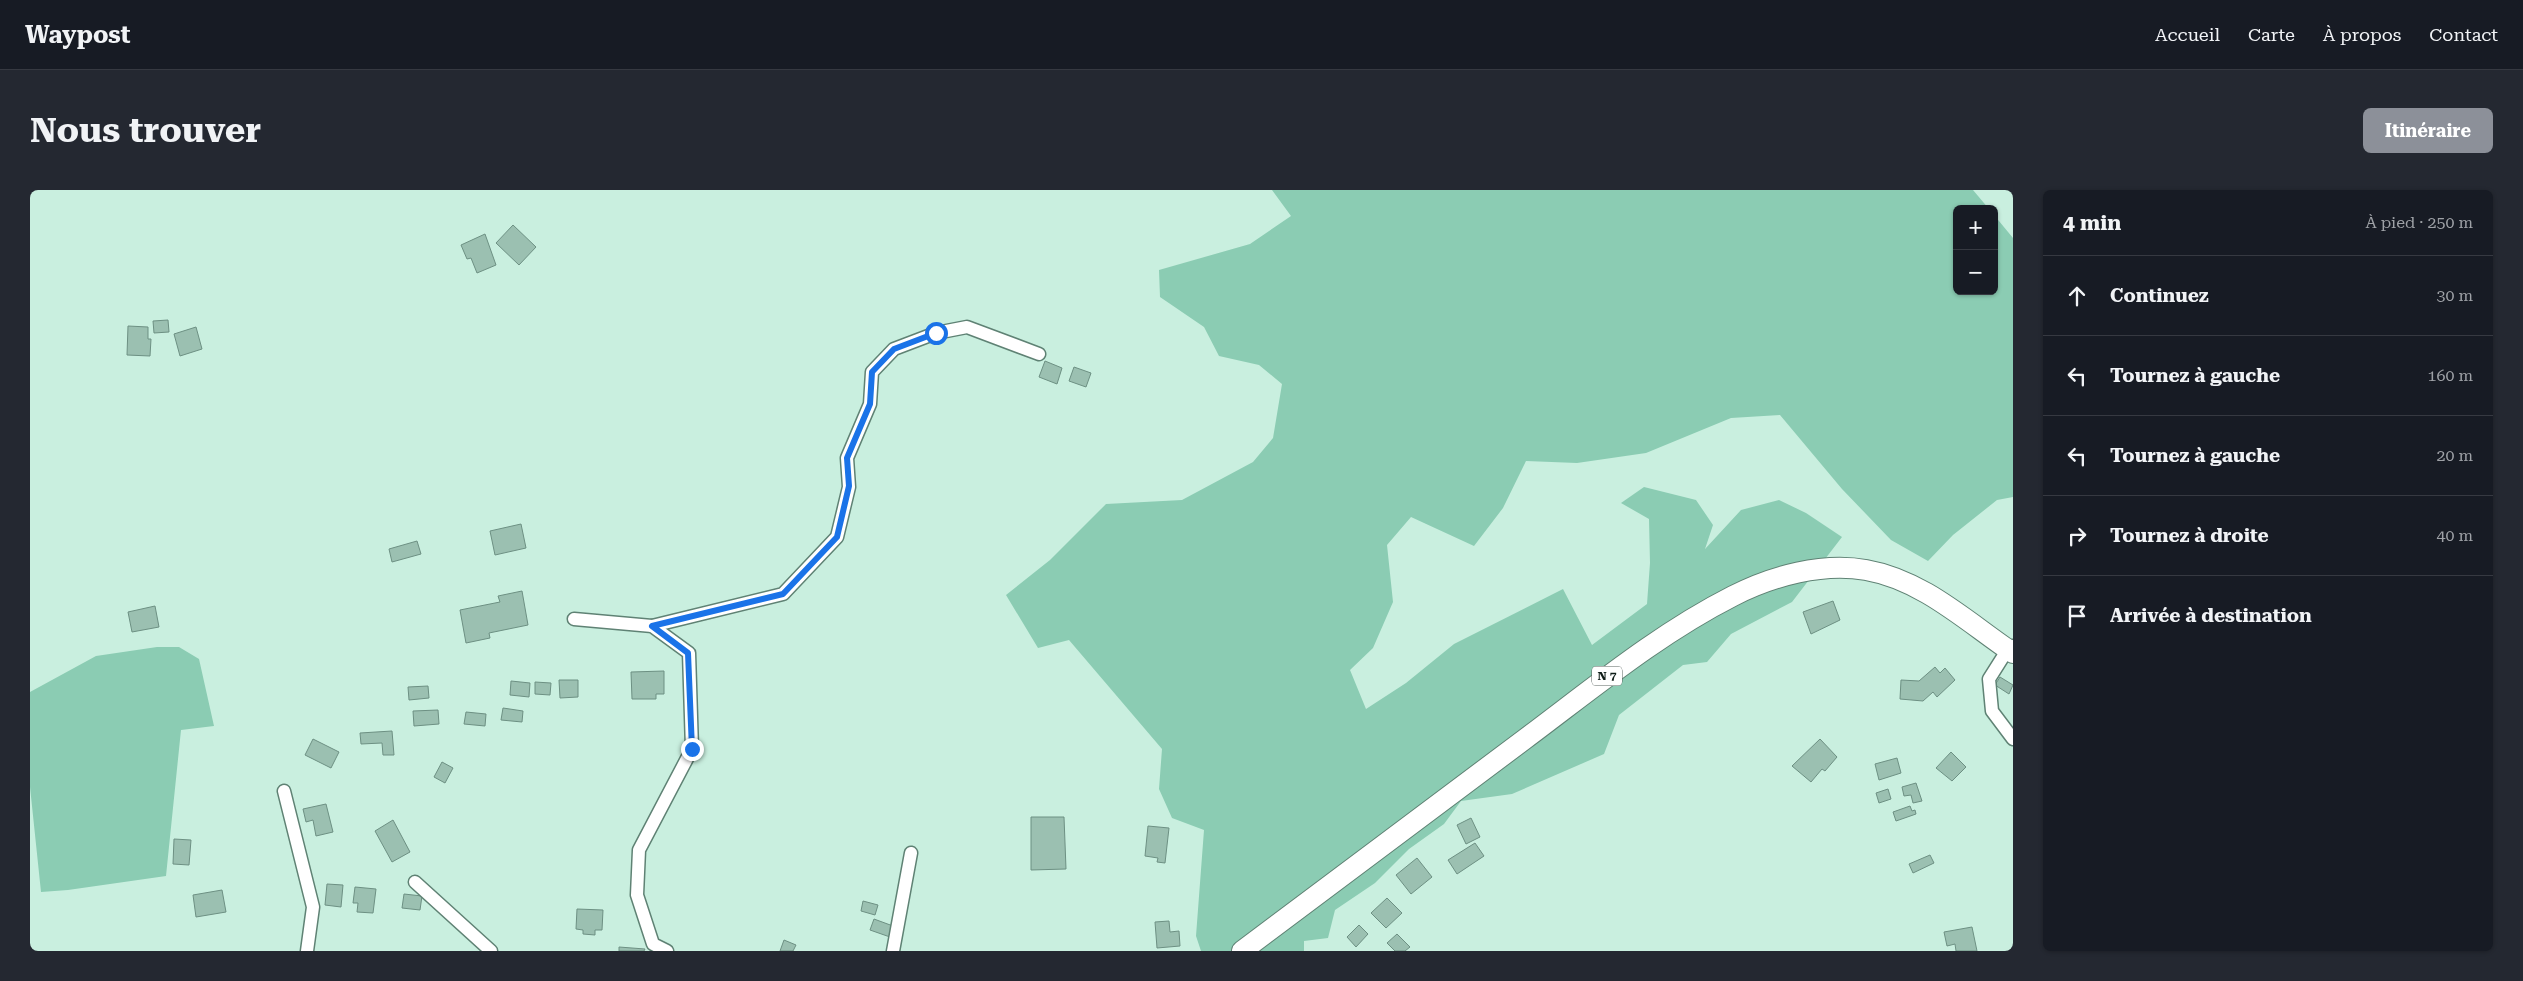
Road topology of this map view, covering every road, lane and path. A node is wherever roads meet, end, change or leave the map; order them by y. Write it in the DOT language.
graph roads {
  1 [pos="1039,354"];
  2 [pos="574,620"];
  3 [pos="652,626"];
  4 [pos="2011,649"];
  5 [pos="2013,739"];
  6 [pos="284,791"];
  7 [pos="911,853"];
  8 [pos="415,882"];
  9 [pos="307,951"];
  10 [pos="492,951"];
  11 [pos="667,951"];
  12 [pos="893,951"];
  13 [pos="1242,951"];
  1 -- 3 [label="street"];
  2 -- 3 [label="street"];
  3 -- 11 [label="street"];
  4 -- 5 [label="street"];
  4 -- 13 [label="main road, N 7"];
  6 -- 9 [label="street"];
  7 -- 12 [label="street"];
  8 -- 10 [label="street"];
}
